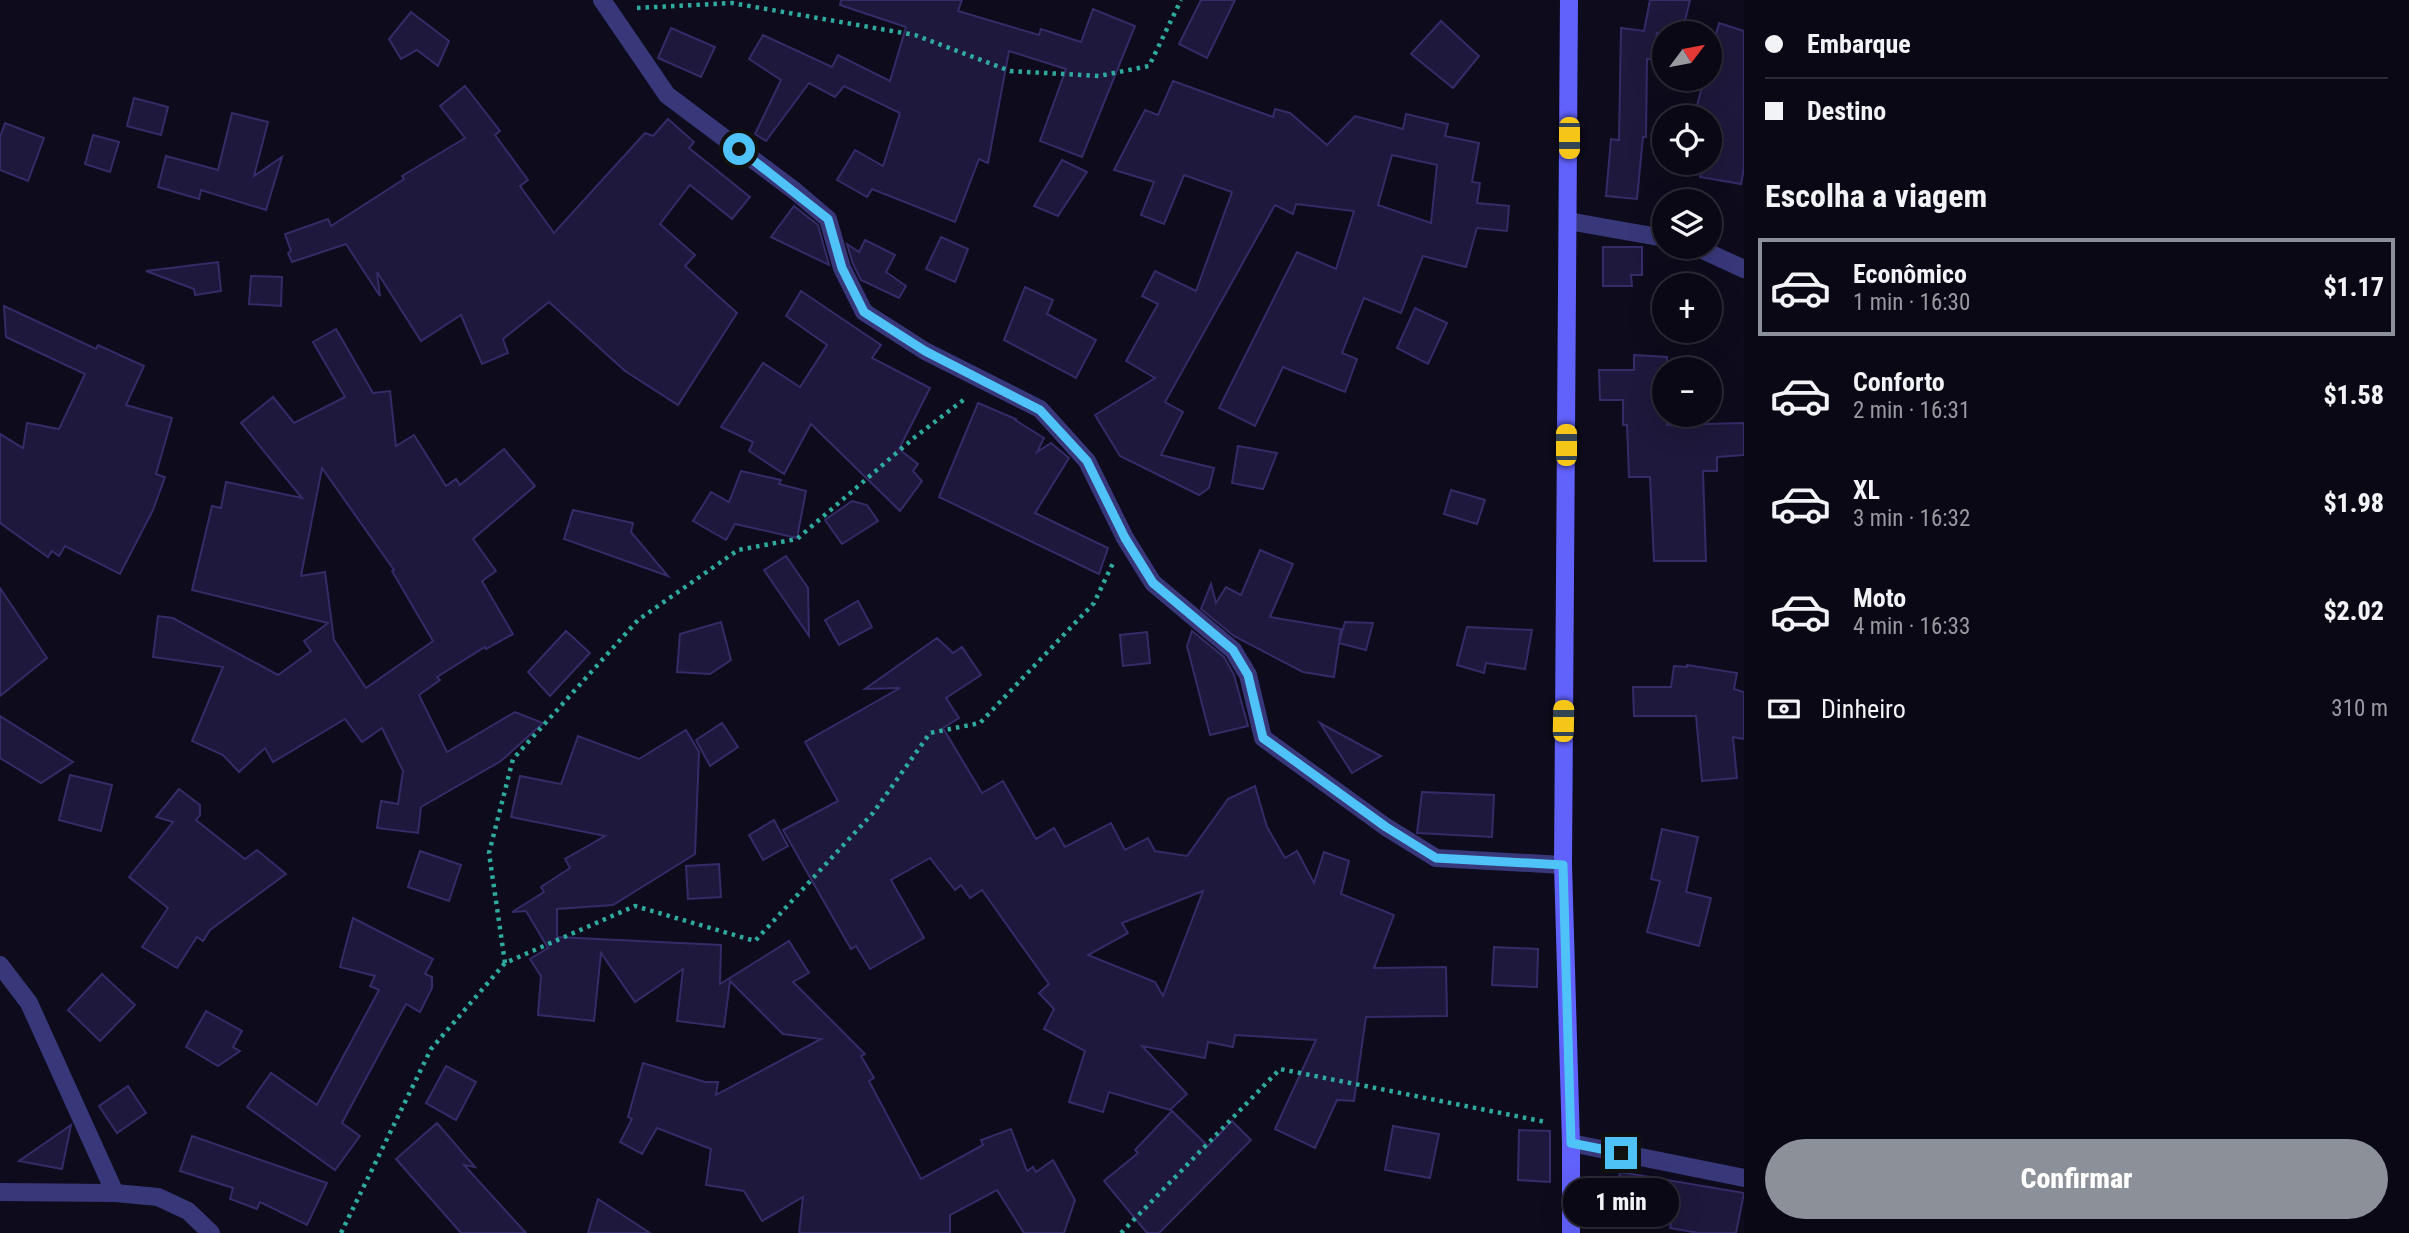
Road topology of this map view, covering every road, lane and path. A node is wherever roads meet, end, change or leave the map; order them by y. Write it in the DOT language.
graph roads {
  1 [pos="1181,0"];
  2 [pos="1569,0"];
  3 [pos="606,5"];
  4 [pos="1568,221"];
  5 [pos="1652,236"];
  6 [pos="1722,259"];
  7 [pos="1744,269"];
  8 [pos="987,381"];
  9 [pos="1125,538"];
  10 [pos="1563,865"];
  11 [pos="505,962"];
  12 [pos="0,965"];
  13 [pos="1571,1135"];
  14 [pos="1744,1178"];
  15 [pos="0,1192"];
  16 [pos="115,1193"];
  17 [pos="211,1233"];
  18 [pos="341,1233"];
  19 [pos="1121,1233"];
  20 [pos="1572,1233"];
  1 -- 3 [label="path"];
  2 -- 4 [label="main road"];
  3 -- 8 [label="street"];
  4 -- 5 [label="street"];
  4 -- 10 [label="main road"];
  6 -- 7 [label="street"];
  8 -- 9 [label="street"];
  8 -- 11 [label="path"];
  9 -- 10 [label="street"];
  9 -- 11 [label="path"];
  10 -- 13 [label="main road"];
  11 -- 18 [label="path"];
  12 -- 16 [label="street"];
  13 -- 14 [label="street"];
  13 -- 19 [label="path"];
  13 -- 20 [label="main road"];
  15 -- 16 [label="street"];
  16 -- 17 [label="street"];
}
